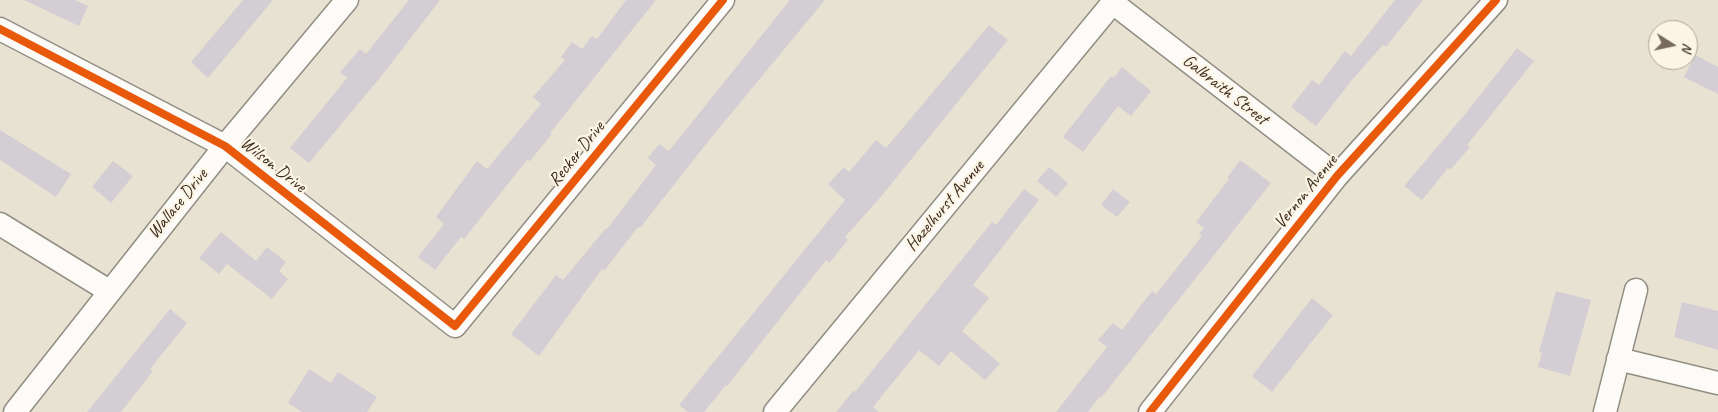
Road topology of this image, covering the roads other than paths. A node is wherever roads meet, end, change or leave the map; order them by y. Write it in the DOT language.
graph roads {
  1 [pos="347,0"];
  2 [pos="722,0"];
  3 [pos="1496,0"];
  4 [pos="1114,1"];
  5 [pos="0,29"];
  6 [pos="225,146"];
  7 [pos="1337,176"];
  8 [pos="0,224"];
  9 [pos="1636,290"];
  10 [pos="109,291"];
  11 [pos="455,326"];
  12 [pos="1618,359"];
  13 [pos="1718,382"];
  14 [pos="15,412"];
  15 [pos="775,412"];
  16 [pos="1150,412"];
  17 [pos="1605,412"];
  1 -- 6 [label="street, Wallace Drive"];
  2 -- 11 [label="street, Recker Drive"];
  3 -- 7 [label="street, Vernon Avenue"];
  4 -- 7 [label="street, Galbraith Street"];
  4 -- 15 [label="street, Hazelhurst Avenue"];
  5 -- 6 [label="street, Wilson Drive"];
  6 -- 10 [label="street, Wallace Drive"];
  6 -- 11 [label="street, Wilson Drive"];
  7 -- 16 [label="street, Vernon Avenue"];
  8 -- 10 [label="street"];
  9 -- 12 [label="street"];
  10 -- 14 [label="street, Wallace Drive"];
  12 -- 13 [label="street"];
  12 -- 17 [label="street"];
}
